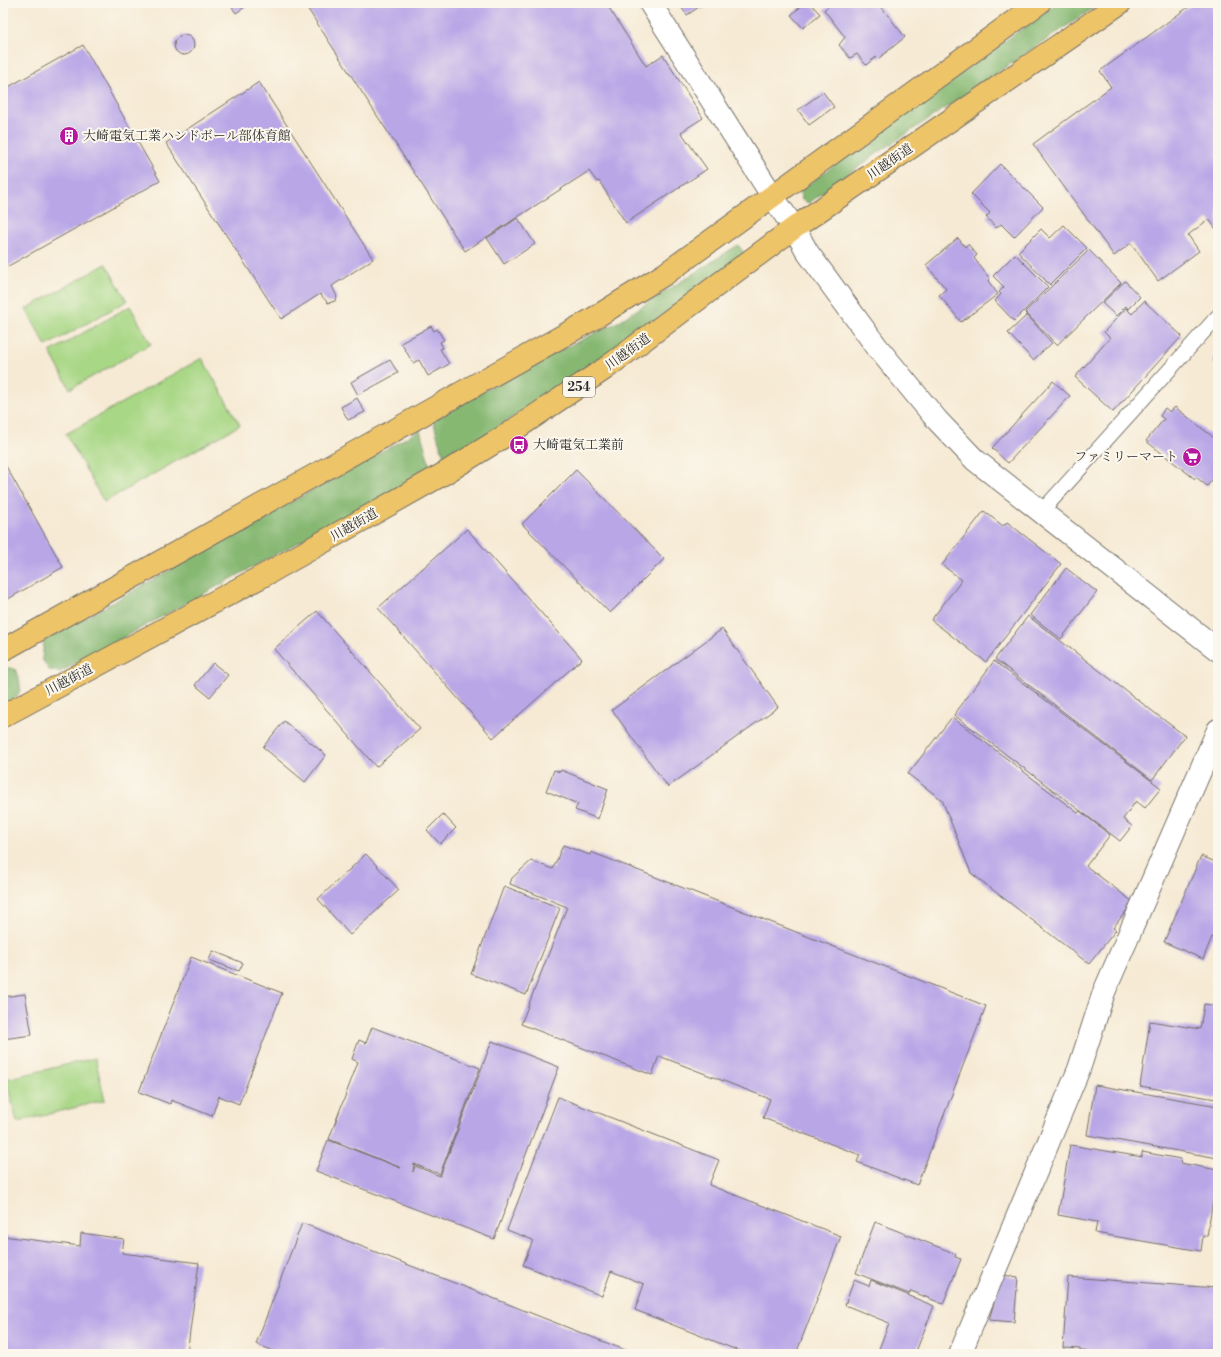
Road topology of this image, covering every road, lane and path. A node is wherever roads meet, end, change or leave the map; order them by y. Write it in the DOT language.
graph roads {
  1 [pos="650,3"];
  2 [pos="1040,3"];
  3 [pos="1120,3"];
  4 [pos="773,197"];
  5 [pos="794,228"];
  6 [pos="1218,316"];
  7 [pos="1042,511"];
  8 [pos="3,650"];
  9 [pos="1218,650"];
  10 [pos="3,716"];
  11 [pos="1218,730"];
  12 [pos="960,1354"];
  1 -- 4 [label="street"];
  2 -- 4 [label="highway"];
  3 -- 5 [label="highway, 川越街道 / 254"];
  4 -- 5 [label="street"];
  4 -- 8 [label="highway"];
  5 -- 7 [label="street"];
  5 -- 10 [label="highway, 川越街道 / 254"];
  6 -- 7 [label="lane"];
  7 -- 9 [label="street"];
  11 -- 12 [label="street"];
}
